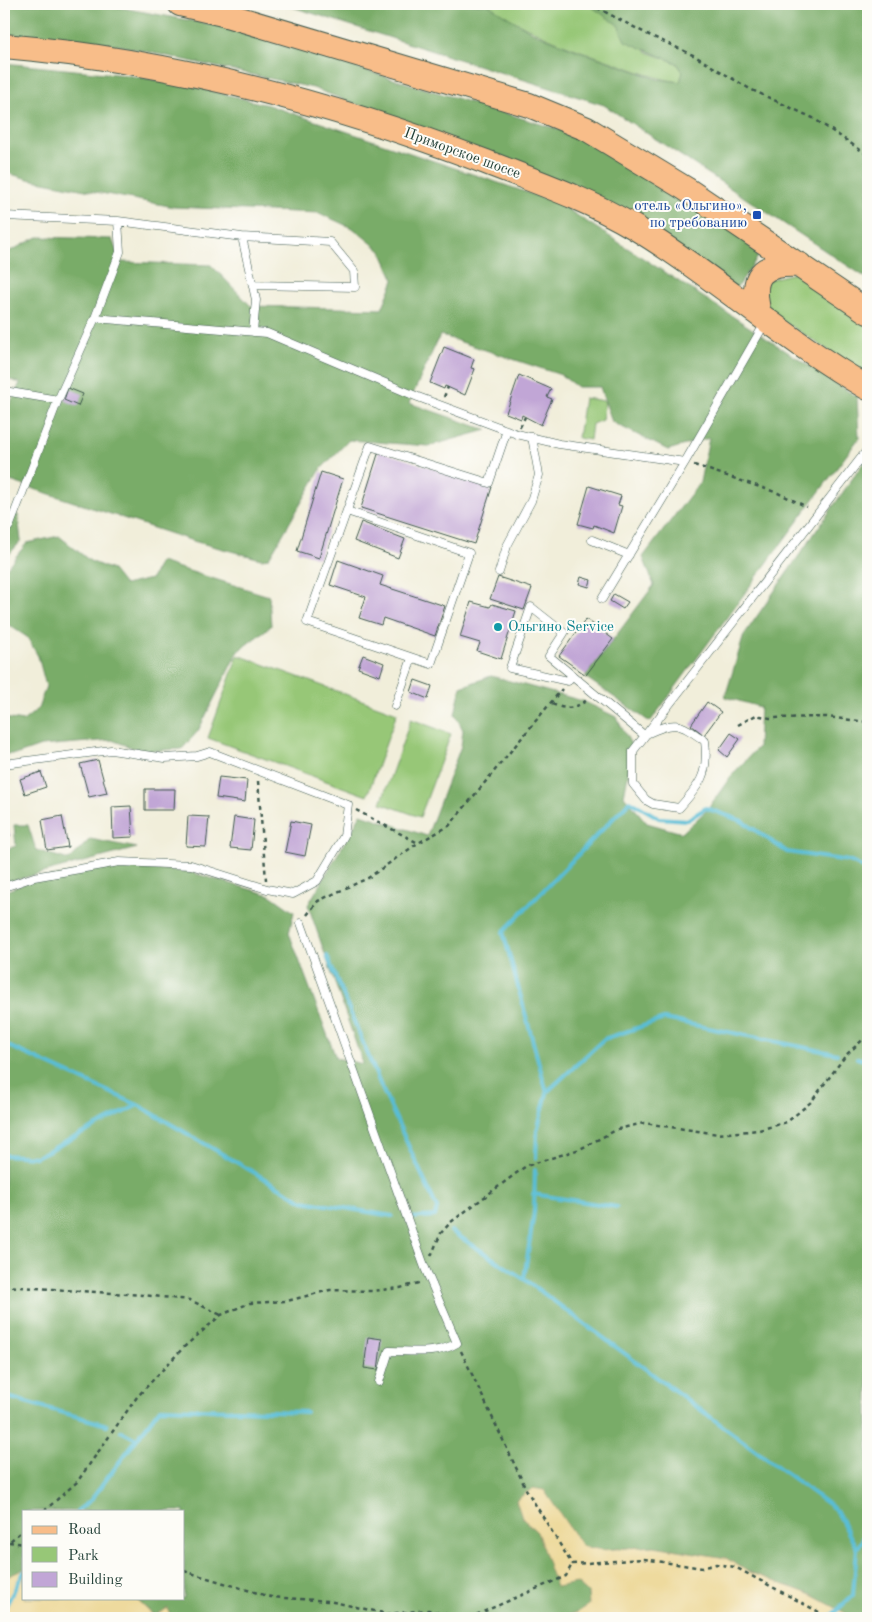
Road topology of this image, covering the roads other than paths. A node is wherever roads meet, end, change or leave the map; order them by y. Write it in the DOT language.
graph roads {
  1 [pos="180,4"];
  2 [pos="4,46"];
  3 [pos="4,216"];
  4 [pos="118,221"];
  5 [pos="242,237"];
  6 [pos="800,265"];
  7 [pos="253,285"];
  8 [pos="868,312"];
  9 [pos="763,317"];
  10 [pos="95,318"];
  11 [pos="253,332"];
  12 [pos="865,389"];
  13 [pos="4,391"];
  14 [pos="58,400"];
  15 [pos="508,430"];
  16 [pos="532,437"];
  17 [pos="868,449"];
  18 [pos="685,462"];
  19 [pos="347,511"];
  20 [pos="4,533"];
  21 [pos="592,540"];
  22 [pos="629,555"];
  23 [pos="499,572"];
  24 [pos="602,599"];
  25 [pos="412,658"];
  26 [pos="569,678"];
  27 [pos="563,688"];
  28 [pos="395,706"];
  29 [pos="644,735"];
  30 [pos="4,764"];
  31 [pos="4,887"];
  32 [pos="301,923"];
  33 [pos="379,1382"];
  1 -- 6 [label="main road"];
  2 -- 9 [label="main road, Приморское шоссе"];
  3 -- 4 [label="lane"];
  4 -- 5 [label="lane"];
  4 -- 10 [label="lane"];
  5 -- 7 [label="lane"];
  5 -- 7 [label="lane"];
  6 -- 8 [label="main road"];
  6 -- 9 [label="main road"];
  7 -- 11 [label="lane"];
  9 -- 12 [label="main road, Приморское шоссе"];
  9 -- 18 [label="lane"];
  10 -- 11 [label="lane"];
  10 -- 14 [label="lane"];
  11 -- 15 [label="lane"];
  13 -- 14 [label="lane"];
  14 -- 20 [label="lane"];
  15 -- 16 [label="lane"];
  15 -- 19 [label="lane"];
  16 -- 18 [label="lane"];
  16 -- 23 [label="lane"];
  17 -- 29 [label="lane"];
  18 -- 22 [label="lane"];
  19 -- 25 [label="lane"];
  19 -- 25 [label="lane"];
  21 -- 22 [label="lane"];
  22 -- 24 [label="lane"];
  25 -- 28 [label="lane"];
  26 -- 26 [label="lane"];
  26 -- 27 [label="lane"];
  26 -- 29 [label="lane"];
  29 -- 29 [label="lane"];
  30 -- 31 [label="lane"];
  32 -- 33 [label="lane"];
}
